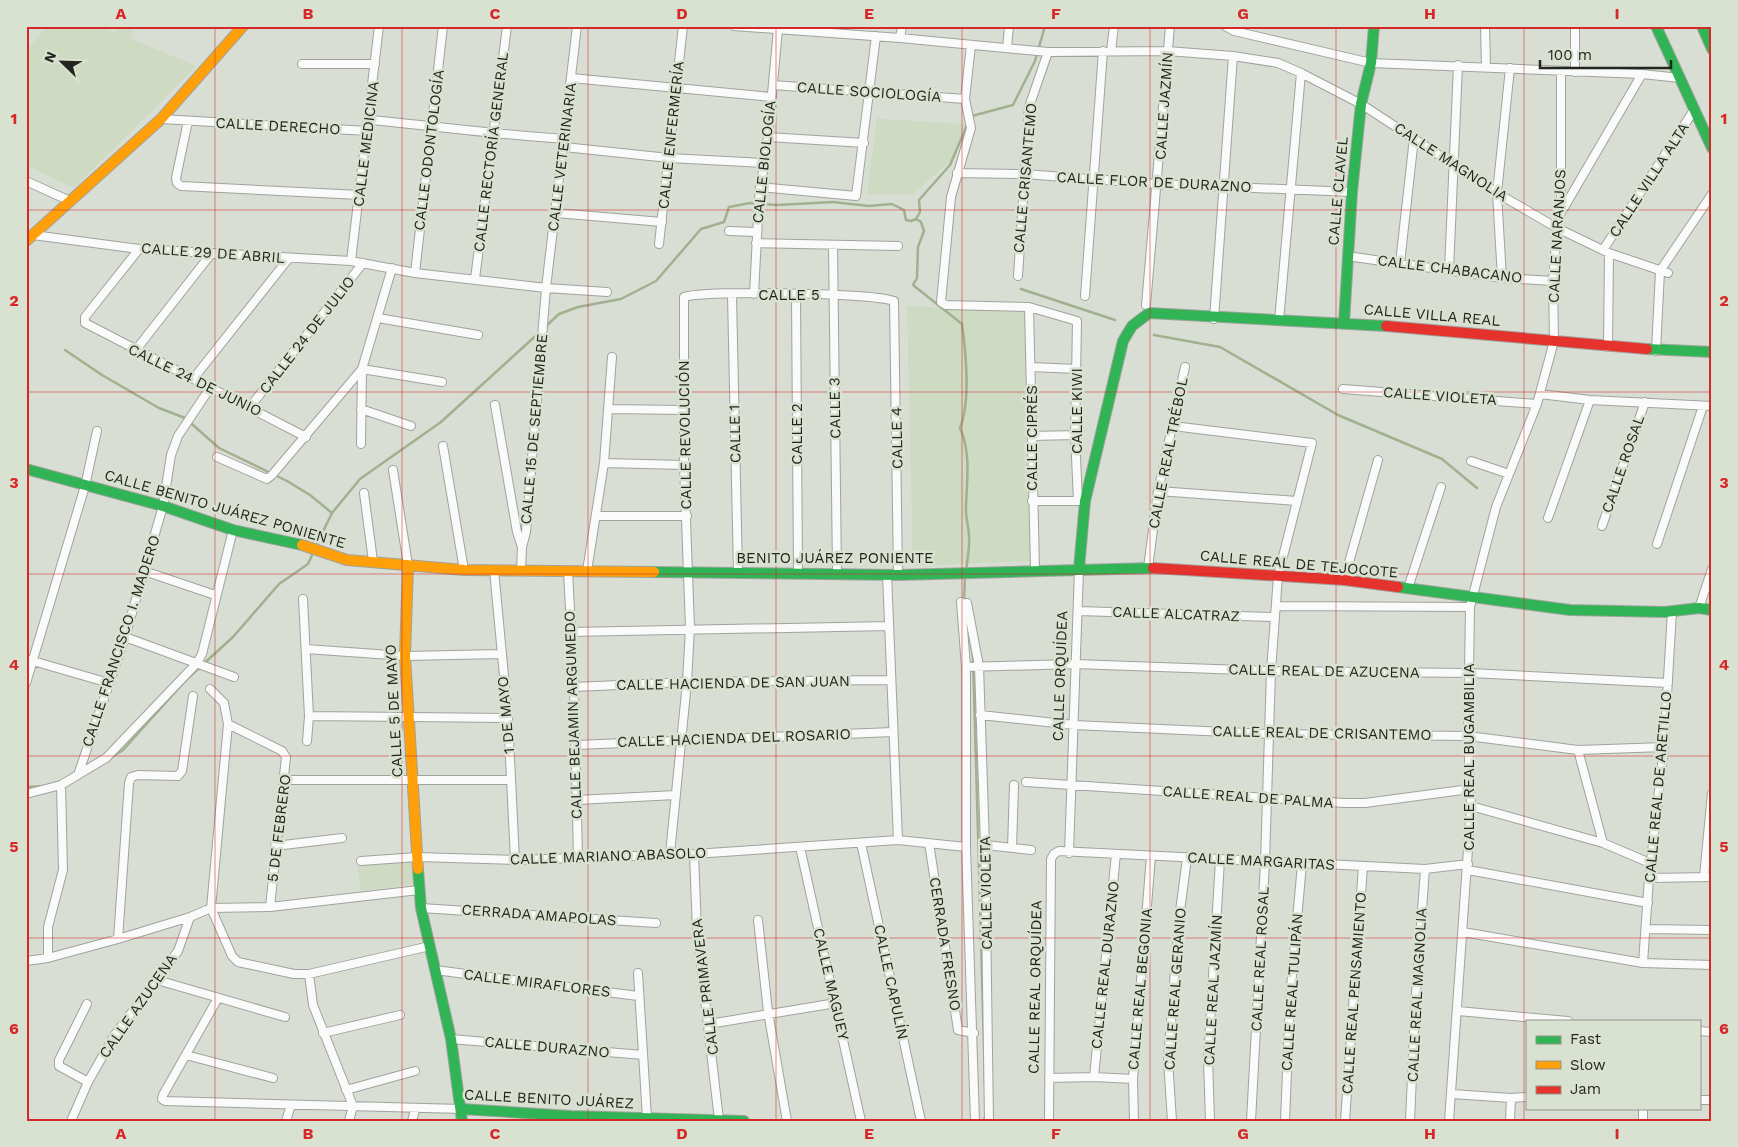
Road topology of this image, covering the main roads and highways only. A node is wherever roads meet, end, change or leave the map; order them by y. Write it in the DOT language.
graph roads {
  1 [pos="243,26"];
  2 [pos="1374,26"];
  3 [pos="1656,26"];
  4 [pos="1702,26"];
  5 [pos="1712,49"];
  6 [pos="1712,148"];
  7 [pos="30,238"];
  8 [pos="1344,323"];
  9 [pos="1712,352"];
  10 [pos="26,469"];
  11 [pos="1082,501"];
  12 [pos="408,565"];
  13 [pos="1079,569"];
  14 [pos="981,571"];
  15 [pos="688,573"];
  16 [pos="1712,610"];
  17 [pos="462,1110"];
  18 [pos="571,1118"];
  19 [pos="659,1120"];
  20 [pos="719,1120"];
  21 [pos="462,1121"];
  22 [pos="740,1121"];
  23 [pos="744,1121"];
  1 -- 7 [label="main road"];
  2 -- 8 [label="main road, CALLE CLAVEL"];
  3 -- 6 [label="main road"];
  4 -- 5 [label="main road"];
  8 -- 9 [label="main road, CALLE VILLA REAL"];
  8 -- 11 [label="main road, CALLE VILLA REAL"];
  10 -- 12 [label="main road, CALLE BENITO JUÁREZ PONIENTE"];
  11 -- 13 [label="main road, CALLE ORQUÍDEA"];
  12 -- 15 [label="main road, CALLE BENITO JUÁREZ PONIENTE"];
  12 -- 17 [label="main road, CALLE 5 DE MAYO"];
  13 -- 14 [label="main road, CALLE REAL DE TEJOCOTE"];
  13 -- 16 [label="main road, CALLE REAL DE TEJOCOTE"];
  14 -- 15 [label="main road, BENITO JUÁREZ PONIENTE"];
  17 -- 18 [label="main road, CALLE BENITO JUÁREZ"];
  17 -- 21 [label="main road, CALLE 5 DE MAYO"];
  18 -- 19 [label="main road, CALLE BENITO JUÁREZ"];
  19 -- 20 [label="main road, CALLE BENITO JUÁREZ"];
  20 -- 22 [label="main road, CALLE BENITO JUÁREZ"];
  22 -- 23 [label="main road, CALLE BENITO JUÁREZ"];
}
